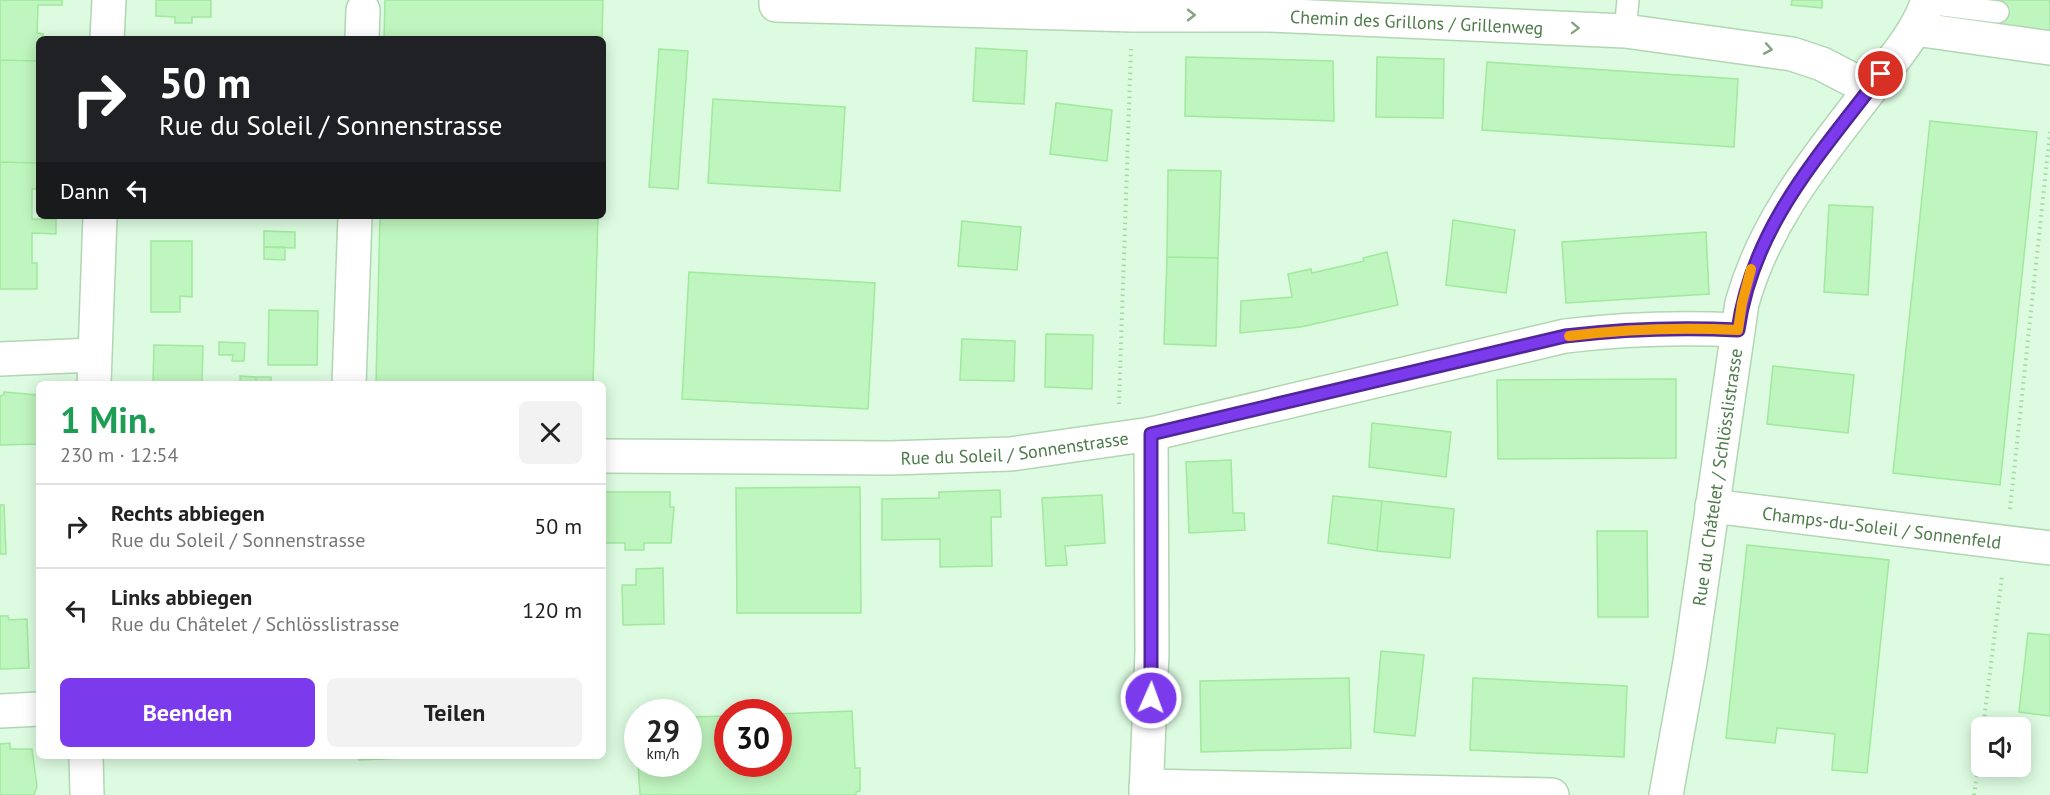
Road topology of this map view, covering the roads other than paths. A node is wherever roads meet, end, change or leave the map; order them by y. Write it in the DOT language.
graph roads {
  1 [pos="109,0"];
  2 [pos="776,2"];
  3 [pos="1133,8"];
  4 [pos="1923,10"];
  5 [pos="1998,12"];
  6 [pos="1627,15"];
  7 [pos="107,36"];
  8 [pos="2050,48"];
  9 [pos="1870,89"];
  10 [pos="100,219"];
  11 [pos="355,219"];
  12 [pos="1738,330"];
  13 [pos="0,359"];
  14 [pos="94,369"];
  15 [pos="349,381"];
  16 [pos="1151,434"];
  17 [pos="606,456"];
  18 [pos="1712,506"];
  19 [pos="2050,548"];
  20 [pos="36,709"];
  21 [pos="0,711"];
  22 [pos="86,759"];
  23 [pos="1146,791"];
  24 [pos="1408,793"];
  25 [pos="87,795"];
  26 [pos="1552,795"];
  27 [pos="1666,795"];
  1 -- 7 [label="street"];
  2 -- 3 [label="street, Chemin des Grillons / Grillenweg"];
  3 -- 6 [label="street, Chemin des Grillons / Grillenweg, one-way"];
  4 -- 5 [label="lane"];
  4 -- 8 [label="street"];
  4 -- 9 [label="street, Rue du Châtelet / Schlösslistrasse"];
  6 -- 9 [label="street, Chemin des Grillons / Grillenweg, one-way"];
  9 -- 12 [label="street, Rue du Châtelet / Schlösslistrasse"];
  10 -- 14 [label="street"];
  11 -- 15 [label="street"];
  12 -- 16 [label="street, Rue du Soleil / Sonnenstrasse"];
  12 -- 18 [label="street, Rue du Châtelet / Schlösslistrasse"];
  13 -- 14 [label="street"];
  16 -- 17 [label="street, Rue du Soleil / Sonnenstrasse"];
  16 -- 23 [label="street"];
  18 -- 19 [label="street, Champs-du-Soleil / Sonnenfeld"];
  18 -- 27 [label="street, Rue du Châtelet / Schlösslistrasse"];
  20 -- 21 [label="street"];
  22 -- 25 [label="street"];
  23 -- 24 [label="street"];
  24 -- 26 [label="street"];
}
